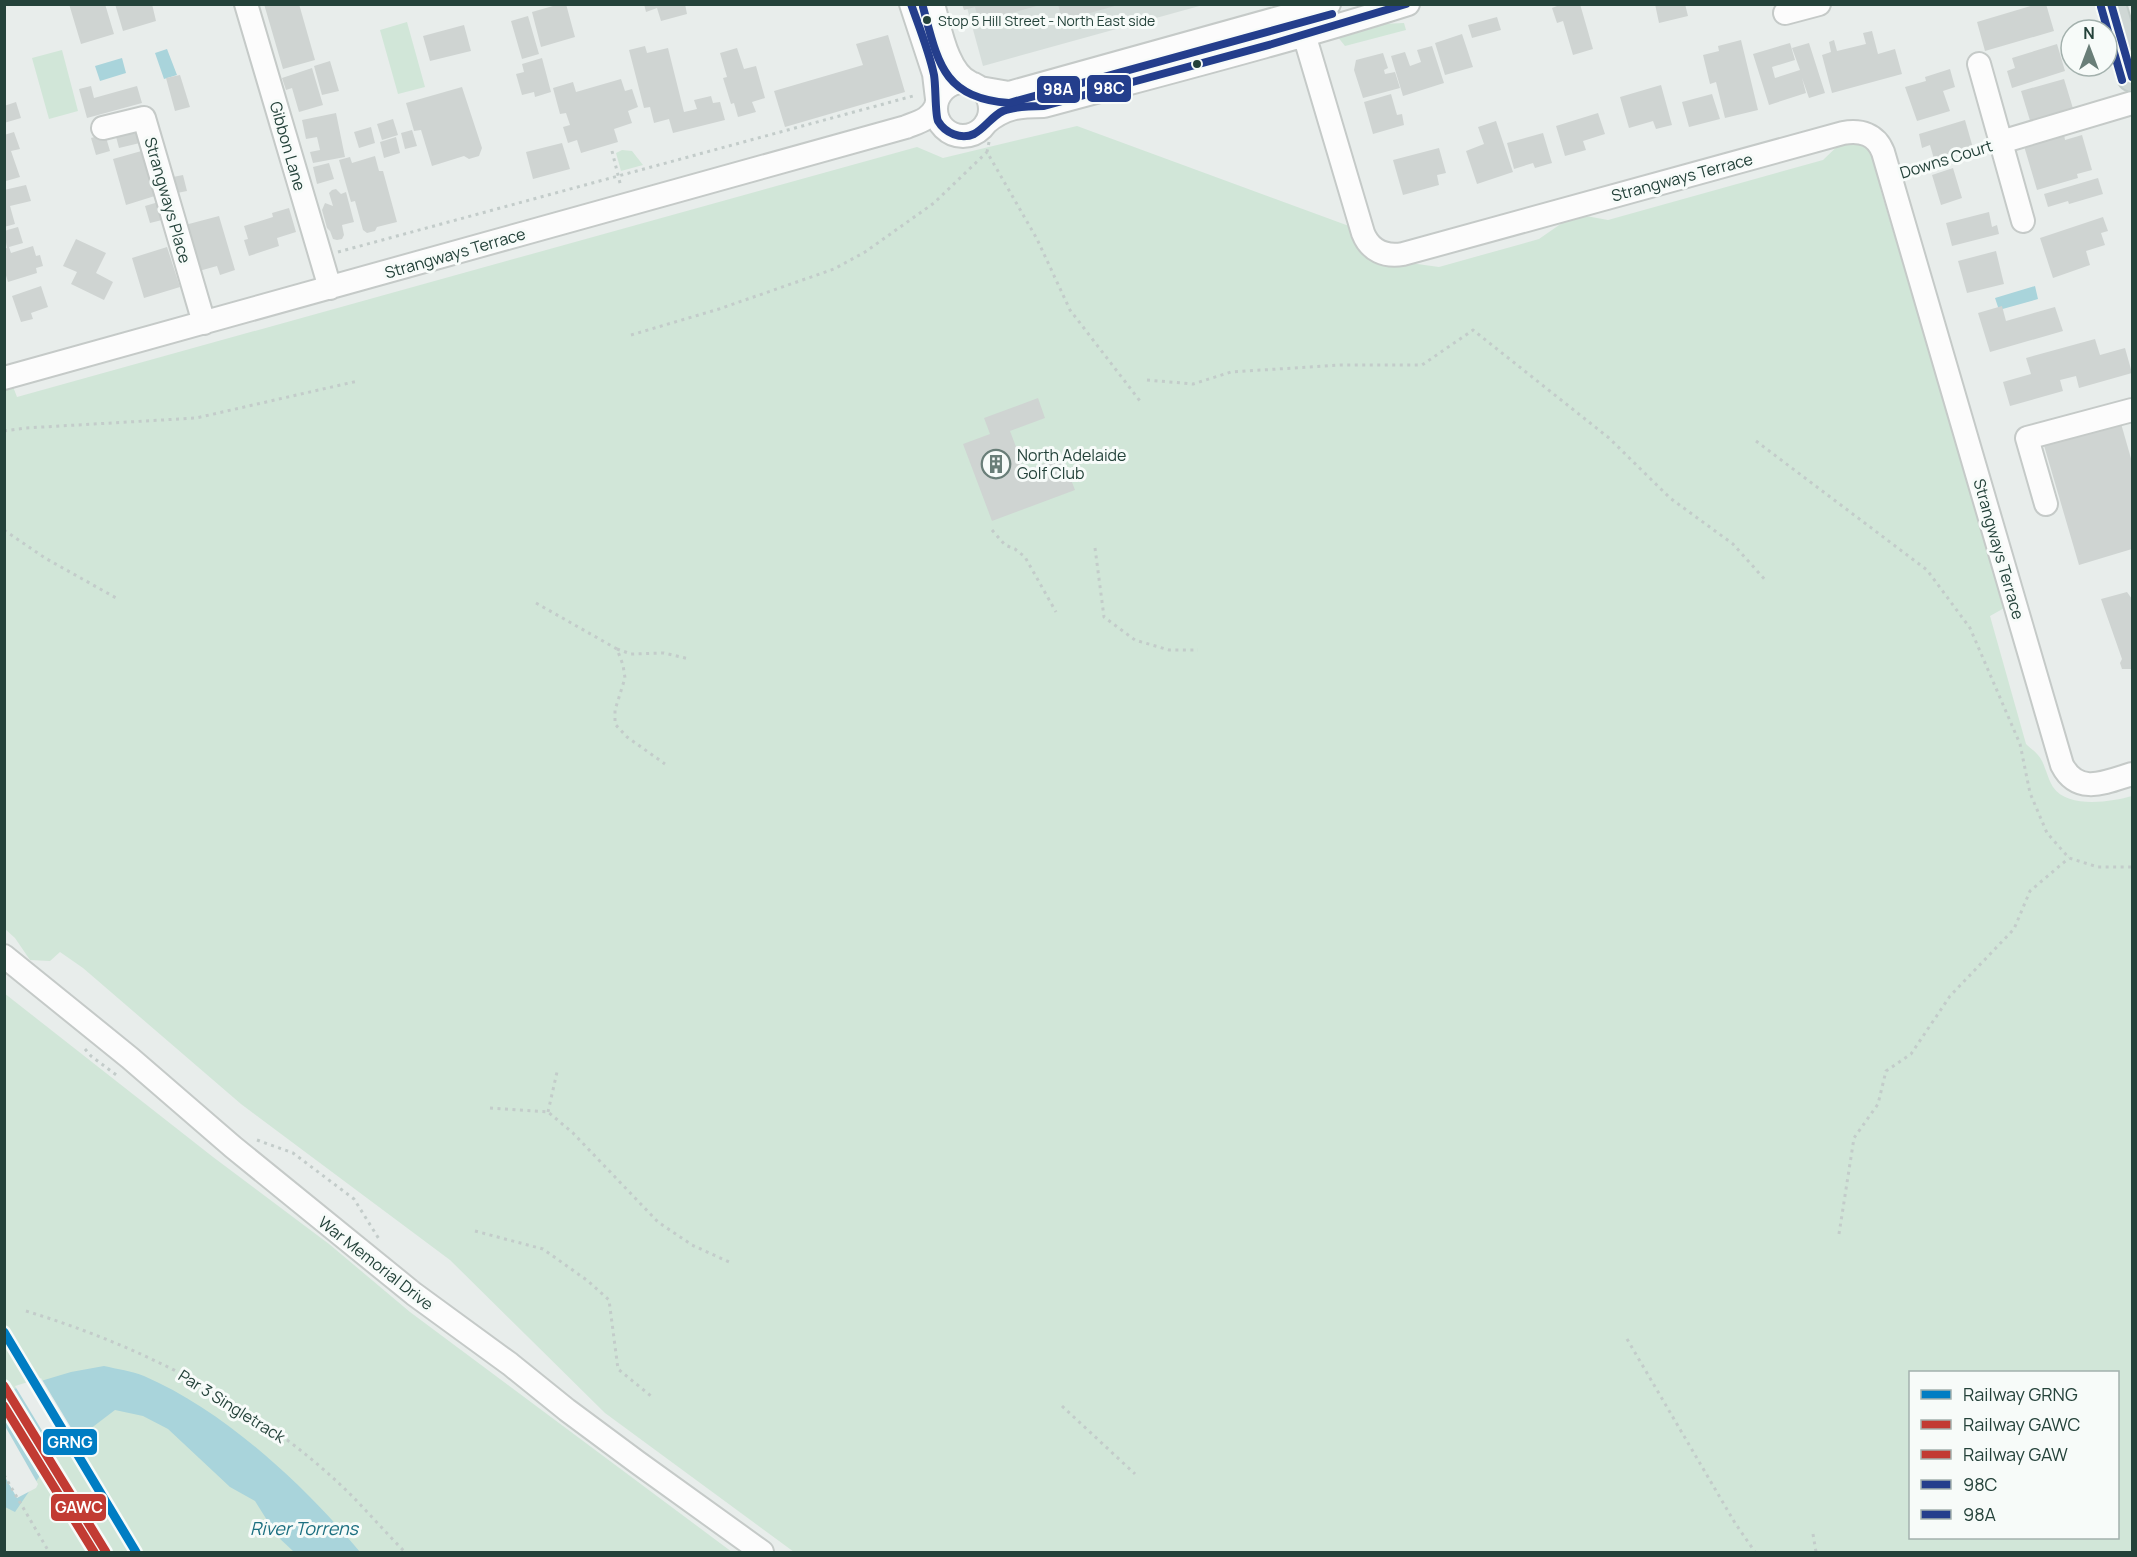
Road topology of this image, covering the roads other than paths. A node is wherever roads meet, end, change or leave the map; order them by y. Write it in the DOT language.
graph roads {
  1 [pos="246,4"];
  2 [pos="1329,4"];
  3 [pos="1408,4"];
  4 [pos="1819,4"];
  5 [pos="2111,4"];
  6 [pos="923,8"];
  7 [pos="1785,13"];
  8 [pos="1298,14"];
  9 [pos="1304,37"];
  10 [pos="1182,46"];
  11 [pos="1979,64"];
  12 [pos="1190,68"];
  13 [pos="2133,77"];
  14 [pos="1080,85"];
  15 [pos="975,86"];
  16 [pos="2133,103"];
  17 [pos="939,112"];
  18 [pos="103,128"];
  19 [pos="988,130"];
  20 [pos="2001,142"];
  21 [pos="2023,221"];
  22 [pos="330,288"];
  23 [pos="204,323"];
  24 [pos="4,378"];
  25 [pos="2133,410"];
  26 [pos="2046,504"];
  27 [pos="2133,774"];
  28 [pos="4,956"];
  29 [pos="762,1552"];
  1 -- 22 [label="street, Gibbon Lane"];
  2 -- 8 [label="street"];
  3 -- 9 [label="street"];
  4 -- 7 [label="street"];
  5 -- 13 [label="main road"];
  6 -- 15 [label="street"];
  6 -- 17 [label="street"];
  8 -- 9 [label="street, Strangways Terrace"];
  8 -- 10 [label="street"];
  9 -- 12 [label="street"];
  9 -- 27 [label="street, Strangways Terrace"];
  10 -- 12 [label="street"];
  10 -- 14 [label="street"];
  11 -- 20 [label="street"];
  12 -- 14 [label="street"];
  14 -- 15 [label="street"];
  14 -- 19 [label="street"];
  15 -- 17 [label="street"];
  15 -- 19 [label="street"];
  16 -- 20 [label="street"];
  17 -- 19 [label="street"];
  17 -- 22 [label="street, Strangways Terrace"];
  18 -- 23 [label="street, Strangways Place"];
  20 -- 21 [label="street"];
  22 -- 23 [label="street, Strangways Terrace"];
  23 -- 24 [label="street, Strangways Terrace"];
  25 -- 26 [label="street"];
  28 -- 29 [label="street, War Memorial Drive"];
}
